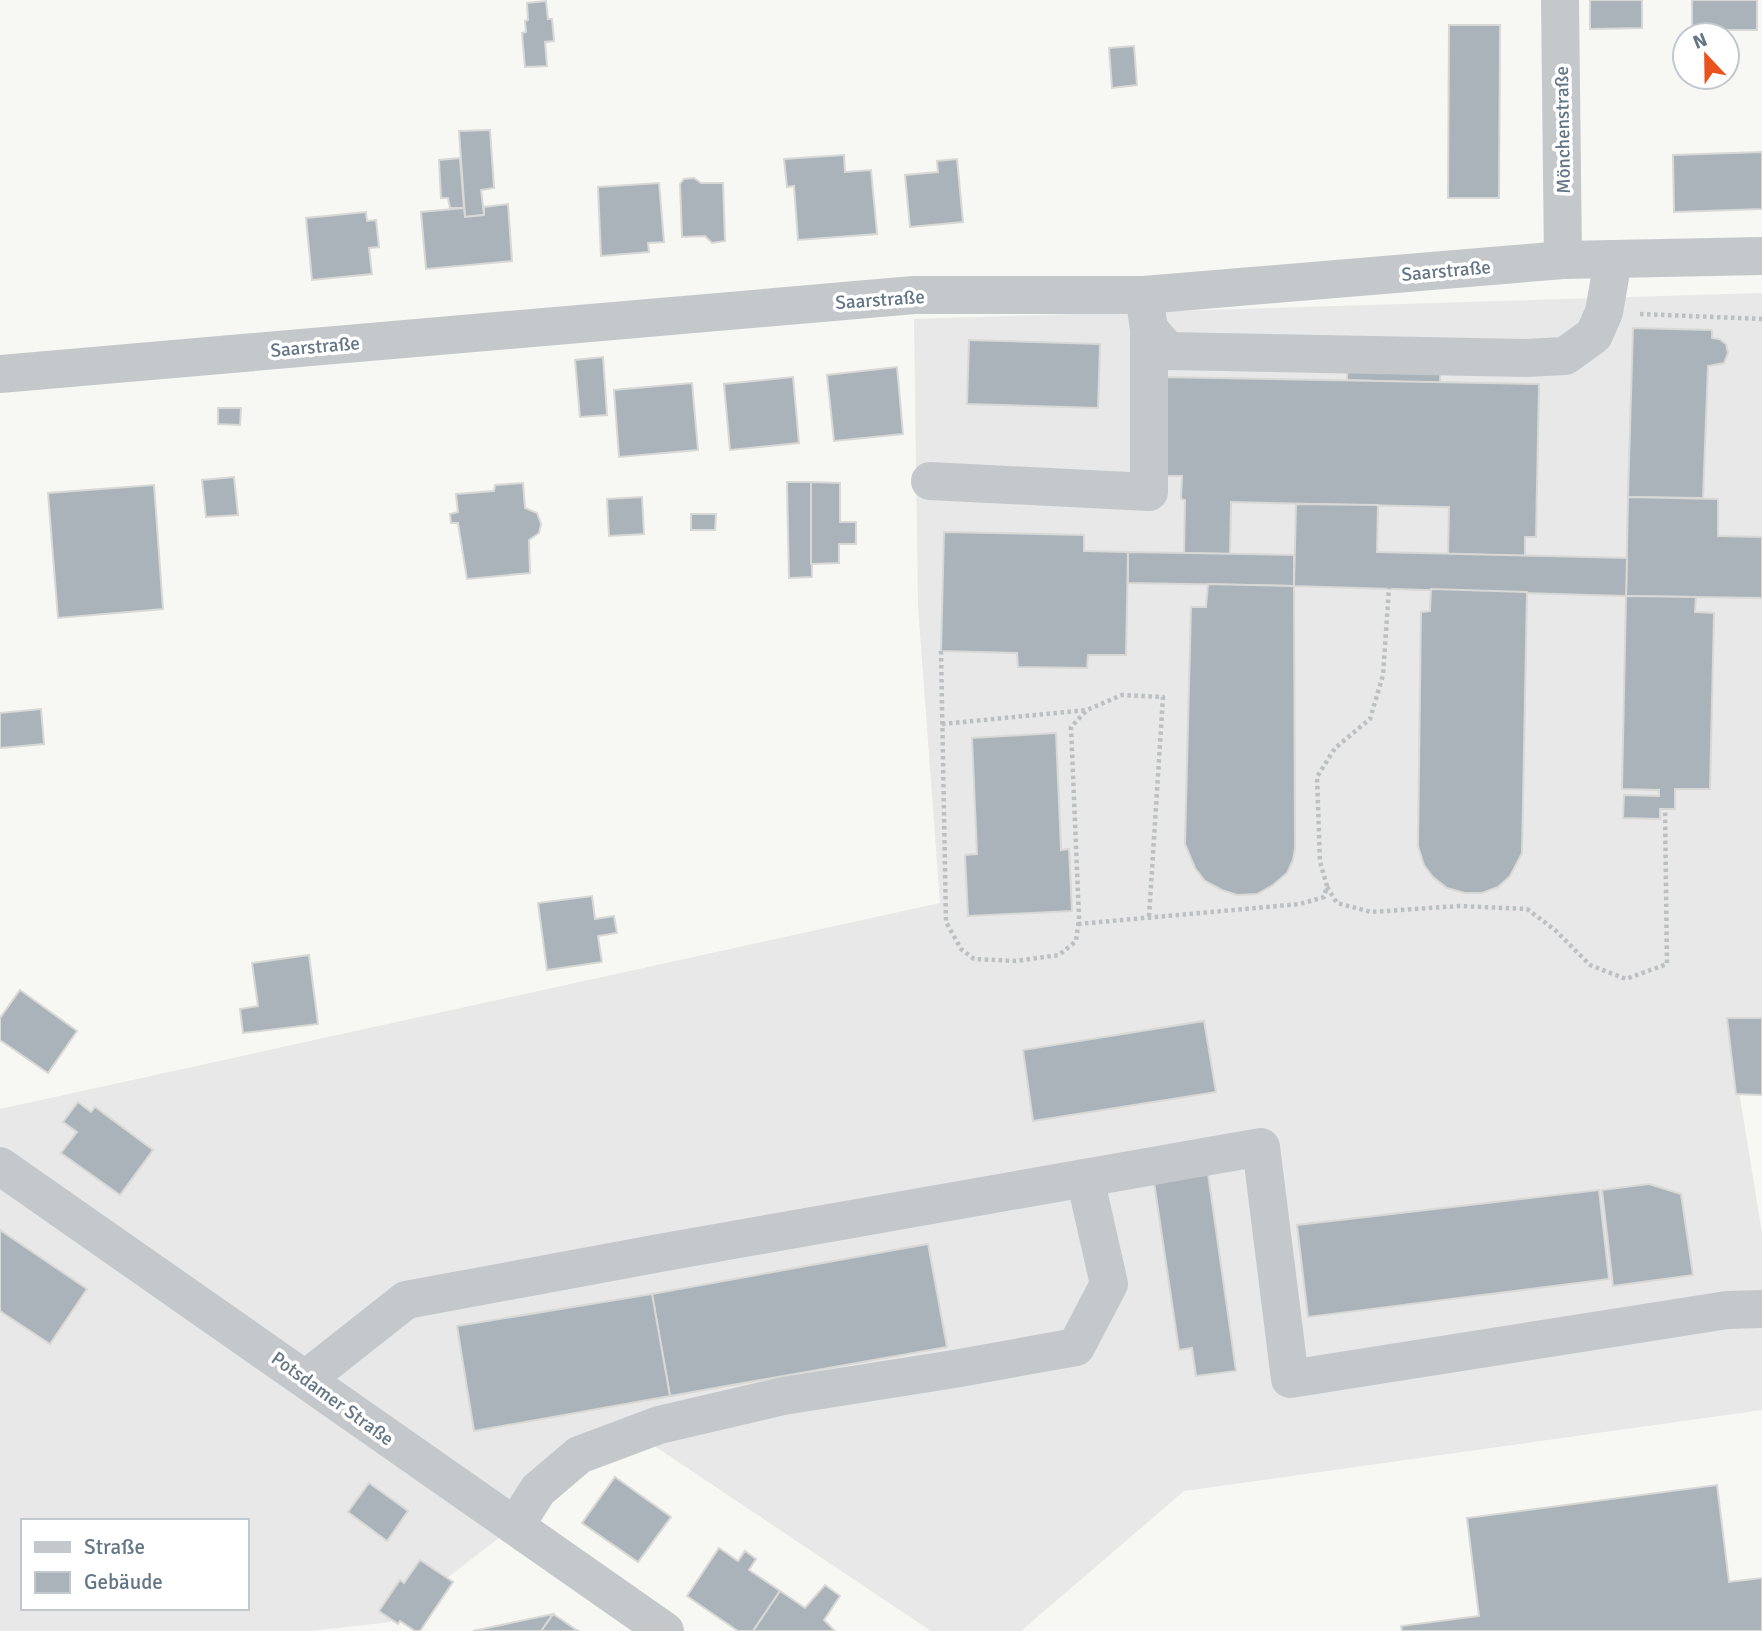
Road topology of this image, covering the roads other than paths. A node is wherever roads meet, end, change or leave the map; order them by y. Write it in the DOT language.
graph roads {
  1 [pos="1560,0"];
  2 [pos="1762,256"];
  3 [pos="1563,260"];
  4 [pos="1613,260"];
  5 [pos="1147,312"];
  6 [pos="0,374"];
  7 [pos="930,481"];
  8 [pos="0,1166"];
  9 [pos="1085,1178"];
  10 [pos="1762,1309"];
  11 [pos="306,1378"];
  12 [pos="515,1526"];
  13 [pos="665,1631"];
  1 -- 3 [label="street, Mönchenstraße"];
  2 -- 4 [label="street, Saarstraße"];
  3 -- 4 [label="street, Saarstraße"];
  3 -- 5 [label="street, Saarstraße"];
  4 -- 5 [label="street"];
  5 -- 6 [label="street, Saarstraße"];
  5 -- 7 [label="street"];
  8 -- 11 [label="street, Potsdamer Straße"];
  9 -- 10 [label="street"];
  9 -- 11 [label="street"];
  9 -- 12 [label="street"];
  11 -- 12 [label="street, Potsdamer Straße"];
  12 -- 13 [label="street, Potsdamer Straße"];
}
